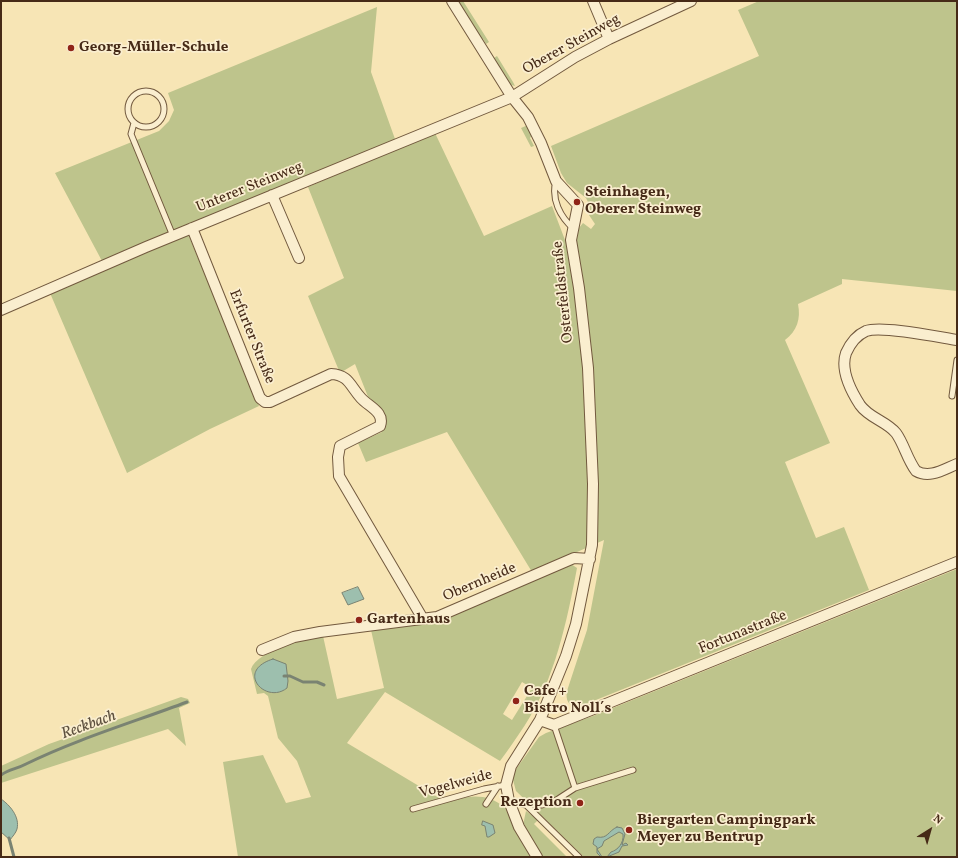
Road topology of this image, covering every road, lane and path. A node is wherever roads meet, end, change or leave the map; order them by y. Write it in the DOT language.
graph roads {
  1 [pos="452,1"];
  2 [pos="593,1"];
  3 [pos="691,1"];
  4 [pos="609,39"];
  5 [pos="512,97"];
  6 [pos="134,123"];
  7 [pos="556,181"];
  8 [pos="272,196"];
  9 [pos="192,228"];
  10 [pos="574,229"];
  11 [pos="173,236"];
  12 [pos="299,258"];
  13 [pos="1,310"];
  14 [pos="957,340"];
  15 [pos="957,360"];
  16 [pos="952,396"];
  17 [pos="957,464"];
  18 [pos="590,559"];
  19 [pos="957,562"];
  20 [pos="423,619"];
  21 [pos="262,650"];
  22 [pos="540,720"];
  23 [pos="554,725"];
  24 [pos="633,770"];
  25 [pos="502,785"];
  26 [pos="576,788"];
  27 [pos="509,801"];
  28 [pos="486,804"];
  29 [pos="526,806"];
  30 [pos="413,809"];
  31 [pos="537,857"];
  32 [pos="579,857"];
  1 -- 5 [label="street, Osterfeldstraße"];
  2 -- 4 [label="street"];
  3 -- 4 [label="street, Oberer Steinweg"];
  4 -- 5 [label="street, Oberer Steinweg"];
  5 -- 7 [label="street, Osterfeldstraße"];
  5 -- 8 [label="street, Unterer Steinweg"];
  6 -- 6 [label="lane"];
  6 -- 11 [label="lane"];
  7 -- 10 [label="lane"];
  7 -- 10 [label="street, Osterfeldstraße"];
  8 -- 9 [label="street, Unterer Steinweg"];
  8 -- 12 [label="street"];
  9 -- 11 [label="street, Unterer Steinweg"];
  9 -- 20 [label="street, Erfurter Straße"];
  10 -- 18 [label="street, Osterfeldstraße"];
  11 -- 13 [label="street, Unterer Steinweg"];
  14 -- 17 [label="street"];
  15 -- 16 [label="lane"];
  18 -- 20 [label="street, Obernheide"];
  18 -- 22 [label="street, Osterfeldstraße"];
  19 -- 23 [label="street, Fortunastraße"];
  20 -- 21 [label="street, Obernheide"];
  22 -- 23 [label="street"];
  22 -- 25 [label="street, Osterfeldstraße"];
  23 -- 26 [label="lane"];
  24 -- 26 [label="lane"];
  25 -- 27 [label="street"];
  25 -- 28 [label="lane"];
  25 -- 30 [label="lane, Vogelweide"];
  26 -- 29 [label="lane"];
  27 -- 29 [label="lane, Vogelweide"];
  27 -- 31 [label="street"];
  29 -- 32 [label="lane, Vogelweide"];
}
